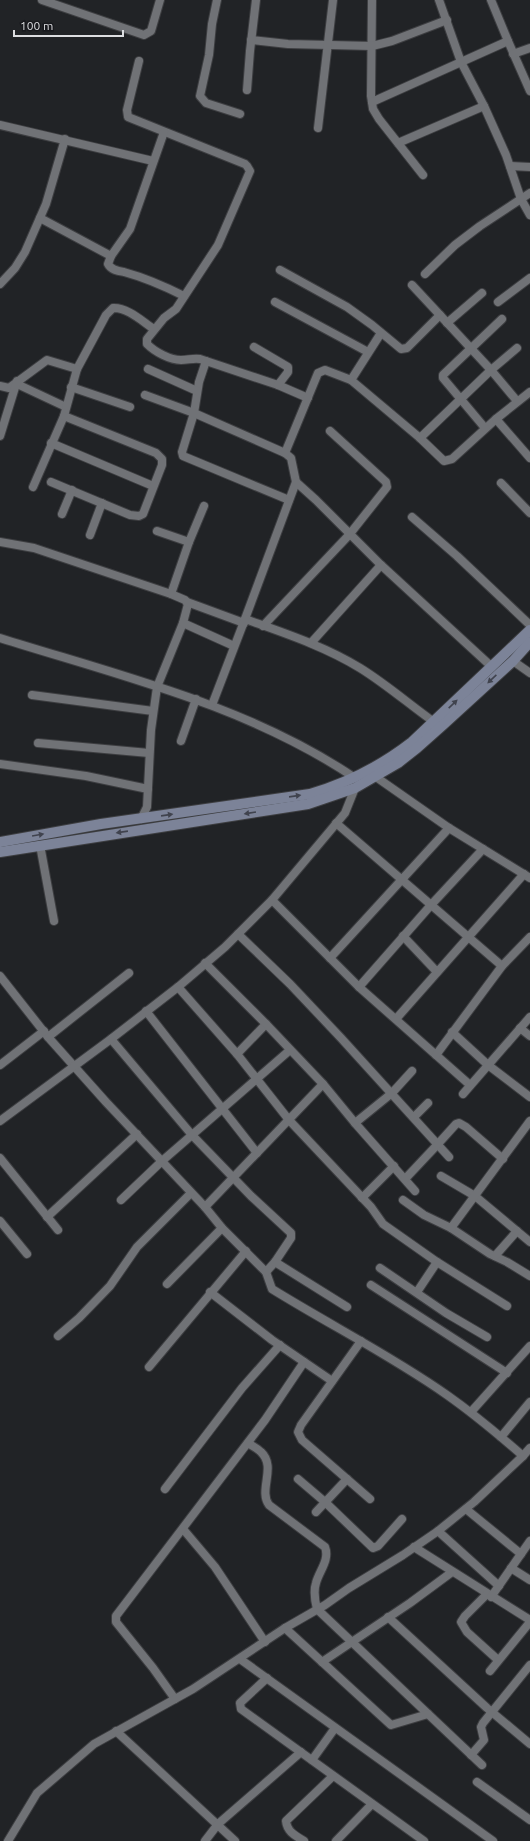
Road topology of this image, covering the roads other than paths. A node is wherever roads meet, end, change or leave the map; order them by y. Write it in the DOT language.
graph roads {
  1 [pos="42,0"];
  2 [pos="158,0"];
  3 [pos="217,0"];
  4 [pos="256,0"];
  5 [pos="333,0"];
  6 [pos="372,0"];
  7 [pos="439,0"];
  8 [pos="491,0"];
  9 [pos="59,2"];
  10 [pos="447,20"];
  11 [pos="251,40"];
  12 [pos="508,42"];
  13 [pos="329,44"];
  14 [pos="372,46"];
  15 [pos="530,48"];
  16 [pos="513,54"];
  17 [pos="139,61"];
  18 [pos="461,62"];
  19 [pos="248,90"];
  20 [pos="530,91"];
  21 [pos="372,102"];
  22 [pos="484,106"];
  23 [pos="240,114"];
  24 [pos="0,125"];
  25 [pos="318,128"];
  26 [pos="164,132"];
  27 [pos="65,139"];
  28 [pos="398,143"];
  29 [pos="153,161"];
  30 [pos="510,166"];
  31 [pos="530,167"];
  32 [pos="423,175"];
  33 [pos="530,193"];
  34 [pos="521,199"];
  35 [pos="530,215"];
  36 [pos="40,218"];
  37 [pos="111,256"];
  38 [pos="280,270"];
  39 [pos="425,274"];
  40 [pos="530,278"];
  41 [pos="0,284"];
  42 [pos="412,285"];
  43 [pos="482,293"];
  44 [pos="184,296"];
  45 [pos="275,302"];
  46 [pos="498,302"];
  47 [pos="440,315"];
  48 [pos="502,319"];
  49 [pos="447,323"];
  50 [pos="154,329"];
  51 [pos="381,332"];
  52 [pos="254,347"];
  53 [pos="470,348"];
  54 [pos="517,348"];
  55 [pos="368,352"];
  56 [pos="206,361"];
  57 [pos="77,369"];
  58 [pos="148,369"];
  59 [pos="491,370"];
  60 [pos="350,380"];
  61 [pos="17,382"];
  62 [pos="278,385"];
  63 [pos="0,386"];
  64 [pos="71,386"];
  65 [pos="197,391"];
  66 [pos="530,392"];
  67 [pos="145,395"];
  68 [pos="308,398"];
  69 [pos="460,399"];
  70 [pos="517,401"];
  71 [pos="66,407"];
  72 [pos="130,407"];
  73 [pos="194,413"];
  74 [pos="64,416"];
  75 [pos="496,419"];
  76 [pos="485,428"];
  77 [pos="330,431"];
  78 [pos="0,436"];
  79 [pos="420,438"];
  80 [pos="52,443"];
  81 [pos="285,453"];
  82 [pos="530,458"];
  83 [pos="51,482"];
  84 [pos="296,482"];
  85 [pos="501,483"];
  86 [pos="153,486"];
  87 [pos="33,487"];
  88 [pos="72,490"];
  89 [pos="289,500"];
  90 [pos="102,503"];
  91 [pos="204,506"];
  92 [pos="530,513"];
  93 [pos="62,514"];
  94 [pos="412,517"];
  95 [pos="156,531"];
  96 [pos="90,534"];
  97 [pos="349,535"];
  98 [pos="0,542"];
  99 [pos="189,542"];
  100 [pos="381,565"];
  101 [pos="171,594"];
  102 [pos="187,602"];
  103 [pos="244,621"];
  104 [pos="183,623"];
  105 [pos="530,625"];
  106 [pos="264,626"];
  107 [pos="530,630"];
  108 [pos="0,638"];
  109 [pos="530,642"];
  110 [pos="311,643"];
  111 [pos="234,646"];
  112 [pos="513,660"];
  113 [pos="492,667"];
  114 [pos="530,672"];
  115 [pos="157,687"];
  116 [pos="32,695"];
  117 [pos="196,699"];
  118 [pos="212,705"];
  119 [pos="153,711"];
  120 [pos="434,722"];
  121 [pos="181,740"];
  122 [pos="38,743"];
  123 [pos="149,753"];
  124 [pos="396,759"];
  125 [pos="0,764"];
  126 [pos="376,777"];
  127 [pos="355,783"];
  128 [pos="148,789"];
  129 [pos="142,819"];
  130 [pos="336,823"];
  131 [pos="449,828"];
  132 [pos="0,842"];
  133 [pos="40,845"];
  134 [pos="483,849"];
  135 [pos="0,852"];
  136 [pos="527,876"];
  137 [pos="400,880"];
  138 [pos="272,900"];
  139 [pos="431,905"];
  140 [pos="54,921"];
  141 [pos="238,934"];
  142 [pos="403,936"];
  143 [pos="468,937"];
  144 [pos="530,937"];
  145 [pos="330,958"];
  146 [pos="205,963"];
  147 [pos="502,966"];
  148 [pos="129,972"];
  149 [pos="437,972"];
  150 [pos="0,977"];
  151 [pos="178,987"];
  152 [pos="359,987"];
  153 [pos="146,1012"];
  154 [pos="530,1017"];
  155 [pos="396,1019"];
  156 [pos="266,1024"];
  157 [pos="520,1028"];
  158 [pos="452,1032"];
  159 [pos="46,1034"];
  160 [pos="530,1036"];
  161 [pos="111,1039"];
  162 [pos="290,1050"];
  163 [pos="237,1054"];
  164 [pos="436,1055"];
  165 [pos="0,1065"];
  166 [pos="74,1065"];
  167 [pos="488,1065"];
  168 [pos="412,1071"];
  169 [pos="256,1079"];
  170 [pos="323,1084"];
  171 [pos="470,1086"];
  172 [pos="392,1093"];
  173 [pos="463,1094"];
  174 [pos="530,1097"];
  175 [pos="428,1103"];
  176 [pos="222,1109"];
  177 [pos="414,1117"];
  178 [pos="289,1120"];
  179 [pos="0,1121"];
  180 [pos="530,1121"];
  181 [pos="355,1123"];
  182 [pos="137,1134"];
  183 [pos="192,1135"];
  184 [pos="437,1145"];
  185 [pos="257,1153"];
  186 [pos="449,1157"];
  187 [pos="0,1158"];
  188 [pos="503,1159"];
  189 [pos="162,1161"];
  190 [pos="394,1166"];
  191 [pos="234,1176"];
  192 [pos="441,1176"];
  193 [pos="404,1179"];
  194 [pos="415,1191"];
  195 [pos="191,1193"];
  196 [pos="476,1196"];
  197 [pos="362,1198"];
  198 [pos="121,1200"];
  199 [pos="403,1200"];
  200 [pos="204,1206"];
  201 [pos="47,1216"];
  202 [pos="0,1221"];
  203 [pos="222,1228"];
  204 [pos="451,1228"];
  205 [pos="58,1230"];
  206 [pos="516,1231"];
  207 [pos="530,1242"];
  208 [pos="246,1251"];
  209 [pos="27,1254"];
  210 [pos="495,1256"];
  211 [pos="275,1262"];
  212 [pos="437,1262"];
  213 [pos="380,1268"];
  214 [pos="266,1272"];
  215 [pos="530,1276"];
  216 [pos="167,1284"];
  217 [pos="371,1285"];
  218 [pos="210,1292"];
  219 [pos="417,1292"];
  220 [pos="347,1306"];
  221 [pos="507,1306"];
  222 [pos="58,1336"];
  223 [pos="487,1337"];
  224 [pos="361,1341"];
  225 [pos="280,1345"];
  226 [pos="530,1346"];
  227 [pos="304,1362"];
  228 [pos="148,1367"];
  229 [pos="506,1373"];
  230 [pos="332,1381"];
  231 [pos="530,1402"];
  232 [pos="471,1412"];
  233 [pos="501,1437"];
  234 [pos="248,1443"];
  235 [pos="530,1448"];
  236 [pos="523,1456"];
  237 [pos="298,1479"];
  238 [pos="347,1479"];
  239 [pos="165,1489"];
  240 [pos="370,1499"];
  241 [pos="325,1502"];
  242 [pos="466,1509"];
  243 [pos="316,1512"];
  244 [pos="402,1519"];
  245 [pos="183,1529"];
  246 [pos="438,1531"];
  247 [pos="530,1541"];
  248 [pos="414,1547"];
  249 [pos="521,1554"];
  250 [pos="511,1568"];
  251 [pos="452,1572"];
  252 [pos="530,1580"];
  253 [pos="499,1586"];
  254 [pos="489,1595"];
  255 [pos="317,1609"];
  256 [pos="388,1617"];
  257 [pos="529,1618"];
  258 [pos="285,1628"];
  259 [pos="265,1642"];
  260 [pos="351,1642"];
  261 [pos="240,1659"];
  262 [pos="498,1660"];
  263 [pos="322,1662"];
  264 [pos="530,1665"];
  265 [pos="490,1671"];
  266 [pos="267,1678"];
  267 [pos="175,1699"];
  268 [pos="492,1712"];
  269 [pos="428,1714"];
  270 [pos="335,1728"];
  271 [pos="116,1731"];
  272 [pos="530,1744"];
  273 [pos="301,1752"];
  274 [pos="471,1755"];
  275 [pos="312,1760"];
  276 [pos="482,1765"];
  277 [pos="333,1776"];
  278 [pos="476,1782"];
  279 [pos="372,1804"];
  280 [pos="530,1820"];
  281 [pos="218,1824"];
  282 [pos="8,1841"];
  283 [pos="205,1841"];
  284 [pos="235,1841"];
  285 [pos="304,1841"];
  286 [pos="336,1841"];
  287 [pos="424,1841"];
  288 [pos="493,1841"];
  1 -- 9 [label="street"];
  2 -- 9 [label="street"];
  3 -- 23 [label="street"];
  4 -- 11 [label="street"];
  5 -- 13 [label="street"];
  6 -- 14 [label="street"];
  7 -- 10 [label="street"];
  8 -- 12 [label="street"];
  10 -- 14 [label="street"];
  10 -- 18 [label="street"];
  11 -- 13 [label="street"];
  11 -- 19 [label="street"];
  12 -- 16 [label="street"];
  12 -- 18 [label="street"];
  13 -- 14 [label="street"];
  13 -- 25 [label="street"];
  14 -- 21 [label="street"];
  15 -- 16 [label="street"];
  16 -- 20 [label="street"];
  17 -- 26 [label="street"];
  18 -- 21 [label="street"];
  18 -- 22 [label="street"];
  21 -- 28 [label="street"];
  22 -- 28 [label="street"];
  22 -- 30 [label="street"];
  24 -- 27 [label="street"];
  26 -- 29 [label="street"];
  26 -- 44 [label="street"];
  27 -- 29 [label="street"];
  27 -- 36 [label="street"];
  28 -- 32 [label="street"];
  29 -- 37 [label="street"];
  30 -- 31 [label="street"];
  30 -- 34 [label="street"];
  33 -- 34 [label="street"];
  34 -- 35 [label="street"];
  34 -- 39 [label="street"];
  36 -- 37 [label="street"];
  36 -- 41 [label="street"];
  37 -- 44 [label="street"];
  38 -- 51 [label="street"];
  40 -- 46 [label="street"];
  42 -- 47 [label="street"];
  43 -- 49 [label="street"];
  44 -- 50 [label="street"];
  45 -- 55 [label="street"];
  47 -- 49 [label="street"];
  47 -- 51 [label="street"];
  48 -- 53 [label="street"];
  49 -- 53 [label="street"];
  50 -- 56 [label="street"];
  50 -- 57 [label="street"];
  51 -- 55 [label="street"];
  52 -- 62 [label="street"];
  53 -- 59 [label="street"];
  53 -- 69 [label="street"];
  54 -- 59 [label="street"];
  55 -- 60 [label="street"];
  56 -- 62 [label="street"];
  56 -- 65 [label="street"];
  57 -- 61 [label="street"];
  57 -- 64 [label="street"];
  58 -- 65 [label="street"];
  59 -- 69 [label="street"];
  59 -- 70 [label="street"];
  60 -- 68 [label="street"];
  60 -- 79 [label="street"];
  61 -- 63 [label="street"];
  61 -- 71 [label="street"];
  61 -- 78 [label="street"];
  62 -- 68 [label="street"];
  64 -- 71 [label="street"];
  64 -- 72 [label="street"];
  65 -- 73 [label="street"];
  66 -- 70 [label="street"];
  67 -- 73 [label="street"];
  68 -- 81 [label="street"];
  69 -- 76 [label="street"];
  69 -- 79 [label="street"];
  70 -- 75 [label="street"];
  71 -- 74 [label="street"];
  73 -- 81 [label="street"];
  73 -- 89 [label="street"];
  74 -- 80 [label="street"];
  74 -- 86 [label="street"];
  75 -- 76 [label="street"];
  75 -- 82 [label="street"];
  76 -- 79 [label="street"];
  77 -- 97 [label="street"];
  80 -- 86 [label="street"];
  80 -- 87 [label="street"];
  81 -- 84 [label="street"];
  83 -- 88 [label="street"];
  84 -- 89 [label="street"];
  84 -- 97 [label="street"];
  85 -- 92 [label="street"];
  86 -- 90 [label="street"];
  88 -- 90 [label="street"];
  88 -- 93 [label="street"];
  89 -- 103 [label="street"];
  90 -- 96 [label="street"];
  91 -- 99 [label="street"];
  94 -- 105 [label="street"];
  95 -- 99 [label="street"];
  97 -- 100 [label="street"];
  97 -- 106 [label="street"];
  98 -- 101 [label="street"];
  99 -- 101 [label="street"];
  100 -- 110 [label="street"];
  100 -- 113 [label="street"];
  101 -- 102 [label="street"];
  102 -- 103 [label="street"];
  102 -- 104 [label="street"];
  103 -- 106 [label="street"];
  103 -- 111 [label="street"];
  104 -- 111 [label="street"];
  104 -- 115 [label="street"];
  106 -- 110 [label="street"];
  107 -- 113 [label="street"];
  108 -- 115 [label="street"];
  109 -- 112 [label="street"];
  110 -- 120 [label="street"];
  111 -- 118 [label="street"];
  112 -- 114 [label="street"];
  112 -- 124 [label="street, one-way"];
  120 -- 113 [label="street, one-way"];
  115 -- 117 [label="street"];
  115 -- 119 [label="street"];
  116 -- 119 [label="street"];
  117 -- 118 [label="street"];
  117 -- 121 [label="street"];
  118 -- 127 [label="street"];
  119 -- 123 [label="street"];
  120 -- 124 [label="street"];
  122 -- 123 [label="street"];
  123 -- 128 [label="street"];
  124 -- 126 [label="street"];
  124 -- 127 [label="street"];
  125 -- 128 [label="street"];
  126 -- 127 [label="street"];
  126 -- 131 [label="street"];
  129 -- 127 [label="street, one-way"];
  127 -- 130 [label="street"];
  127 -- 133 [label="street, one-way"];
  128 -- 129 [label="street"];
  132 -- 129 [label="street, one-way"];
  130 -- 137 [label="street"];
  130 -- 138 [label="street"];
  131 -- 134 [label="street"];
  131 -- 137 [label="street"];
  133 -- 135 [label="street"];
  133 -- 140 [label="street"];
  134 -- 136 [label="street"];
  134 -- 139 [label="street"];
  136 -- 143 [label="street"];
  137 -- 139 [label="street"];
  137 -- 145 [label="street"];
  138 -- 141 [label="street"];
  138 -- 145 [label="street"];
  139 -- 142 [label="street"];
  139 -- 143 [label="street"];
  141 -- 146 [label="street"];
  141 -- 172 [label="street"];
  142 -- 149 [label="street"];
  142 -- 152 [label="street"];
  143 -- 147 [label="street"];
  143 -- 149 [label="street"];
  144 -- 147 [label="street"];
  145 -- 152 [label="street"];
  146 -- 151 [label="street"];
  146 -- 156 [label="street"];
  147 -- 158 [label="street"];
  148 -- 159 [label="street"];
  149 -- 155 [label="street"];
  150 -- 159 [label="street"];
  151 -- 153 [label="street"];
  151 -- 163 [label="street"];
  152 -- 155 [label="street"];
  153 -- 161 [label="street"];
  153 -- 176 [label="street"];
  154 -- 157 [label="street"];
  155 -- 164 [label="street"];
  156 -- 162 [label="street"];
  156 -- 163 [label="street"];
  157 -- 160 [label="street"];
  157 -- 167 [label="street"];
  158 -- 164 [label="street"];
  158 -- 167 [label="street"];
  159 -- 165 [label="street"];
  159 -- 166 [label="street"];
  161 -- 166 [label="street"];
  161 -- 183 [label="street"];
  162 -- 169 [label="street"];
  162 -- 170 [label="street"];
  163 -- 169 [label="street"];
  164 -- 171 [label="street"];
  166 -- 179 [label="street"];
  166 -- 182 [label="street"];
  167 -- 171 [label="street"];
  167 -- 174 [label="street"];
  168 -- 172 [label="street"];
  169 -- 176 [label="street"];
  169 -- 178 [label="street"];
  170 -- 178 [label="street"];
  170 -- 181 [label="street"];
  171 -- 173 [label="street"];
  172 -- 177 [label="street"];
  172 -- 181 [label="street"];
  175 -- 177 [label="street"];
  176 -- 183 [label="street"];
  176 -- 185 [label="street"];
  177 -- 184 [label="street"];
  178 -- 185 [label="street"];
  178 -- 197 [label="street"];
  180 -- 188 [label="street"];
  181 -- 190 [label="street"];
  182 -- 189 [label="street"];
  182 -- 201 [label="street"];
  183 -- 189 [label="street"];
  183 -- 191 [label="street"];
  184 -- 186 [label="street"];
  184 -- 188 [label="street"];
  184 -- 193 [label="street"];
  185 -- 191 [label="street"];
  187 -- 201 [label="street"];
  188 -- 196 [label="street"];
  189 -- 195 [label="street"];
  189 -- 198 [label="street"];
  190 -- 193 [label="street"];
  190 -- 197 [label="street"];
  191 -- 200 [label="street"];
  191 -- 211 [label="street"];
  192 -- 196 [label="street"];
  193 -- 194 [label="street"];
  195 -- 200 [label="street"];
  195 -- 222 [label="street"];
  196 -- 204 [label="street"];
  196 -- 206 [label="street"];
  197 -- 212 [label="street"];
  199 -- 204 [label="street"];
  200 -- 203 [label="street"];
  201 -- 205 [label="street"];
  202 -- 209 [label="street"];
  203 -- 208 [label="street"];
  203 -- 216 [label="street"];
  204 -- 210 [label="street"];
  206 -- 207 [label="street"];
  206 -- 210 [label="street"];
  208 -- 214 [label="street"];
  208 -- 218 [label="street"];
  210 -- 215 [label="street"];
  211 -- 214 [label="street"];
  211 -- 220 [label="street"];
  212 -- 219 [label="street"];
  212 -- 221 [label="street"];
  213 -- 219 [label="street"];
  214 -- 224 [label="street"];
  217 -- 229 [label="street"];
  218 -- 225 [label="street"];
  218 -- 228 [label="street"];
  219 -- 223 [label="street"];
  224 -- 230 [label="street"];
  224 -- 232 [label="street"];
  225 -- 227 [label="street"];
  225 -- 239 [label="street"];
  226 -- 229 [label="street"];
  227 -- 230 [label="street"];
  227 -- 234 [label="street"];
  229 -- 232 [label="street"];
  230 -- 238 [label="street"];
  231 -- 233 [label="street"];
  232 -- 233 [label="street"];
  233 -- 236 [label="street"];
  234 -- 245 [label="street"];
  234 -- 255 [label="street"];
  235 -- 236 [label="street"];
  236 -- 242 [label="street"];
  237 -- 241 [label="street"];
  238 -- 240 [label="street"];
  238 -- 241 [label="street"];
  241 -- 243 [label="street"];
  241 -- 244 [label="street"];
  242 -- 246 [label="street"];
  242 -- 249 [label="street"];
  245 -- 259 [label="street"];
  245 -- 267 [label="street"];
  246 -- 248 [label="street"];
  246 -- 253 [label="street"];
  247 -- 249 [label="street"];
  248 -- 251 [label="street"];
  248 -- 255 [label="street"];
  249 -- 250 [label="street"];
  250 -- 252 [label="street"];
  250 -- 253 [label="street"];
  251 -- 254 [label="street"];
  251 -- 256 [label="street"];
  253 -- 254 [label="street"];
  254 -- 257 [label="street"];
  254 -- 262 [label="street"];
  255 -- 258 [label="street"];
  255 -- 260 [label="street"];
  256 -- 260 [label="street"];
  256 -- 268 [label="street"];
  257 -- 262 [label="street"];
  258 -- 259 [label="street"];
  258 -- 263 [label="street"];
  259 -- 261 [label="street"];
  260 -- 263 [label="street"];
  260 -- 269 [label="street"];
  261 -- 266 [label="street"];
  261 -- 267 [label="street"];
  262 -- 265 [label="street"];
  263 -- 269 [label="street"];
  264 -- 268 [label="street"];
  266 -- 270 [label="street"];
  266 -- 273 [label="street"];
  267 -- 271 [label="street"];
  268 -- 272 [label="street"];
  268 -- 274 [label="street"];
  269 -- 274 [label="street"];
  270 -- 275 [label="street"];
  270 -- 288 [label="street"];
  271 -- 281 [label="street"];
  271 -- 282 [label="street"];
  273 -- 275 [label="street"];
  273 -- 281 [label="street"];
  274 -- 276 [label="street"];
  275 -- 277 [label="street"];
  277 -- 279 [label="street"];
  277 -- 285 [label="street"];
  278 -- 280 [label="street"];
  279 -- 286 [label="street"];
  279 -- 287 [label="street"];
  281 -- 283 [label="street"];
  281 -- 284 [label="street"];
}
